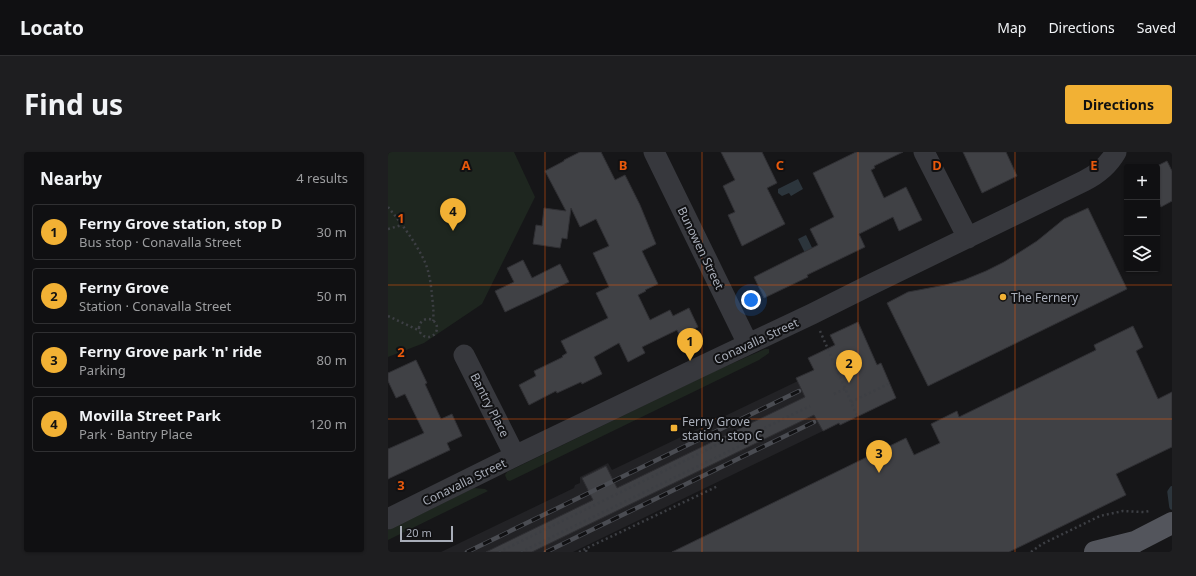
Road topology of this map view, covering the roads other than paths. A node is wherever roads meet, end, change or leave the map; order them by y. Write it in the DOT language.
graph roads {
  1 [pos="654,152"];
  2 [pos="924,152"];
  3 [pos="1116,152"];
  4 [pos="968,238"];
  5 [pos="748,344"];
  6 [pos="464,355"];
  7 [pos="515,456"];
  8 [pos="388,519"];
  9 [pos="1172,523"];
  10 [pos="1128,547"];
  11 [pos="1095,552"];
  1 -- 5 [label="street, Bunowen Street"];
  2 -- 4 [label="street"];
  3 -- 4 [label="street, Conavalla Street"];
  4 -- 5 [label="street, Conavalla Street"];
  5 -- 7 [label="street, Conavalla Street"];
  6 -- 7 [label="street, Bantry Place"];
  7 -- 8 [label="street, Conavalla Street"];
  9 -- 10 [label="main road"];
  10 -- 11 [label="main road"];
}
